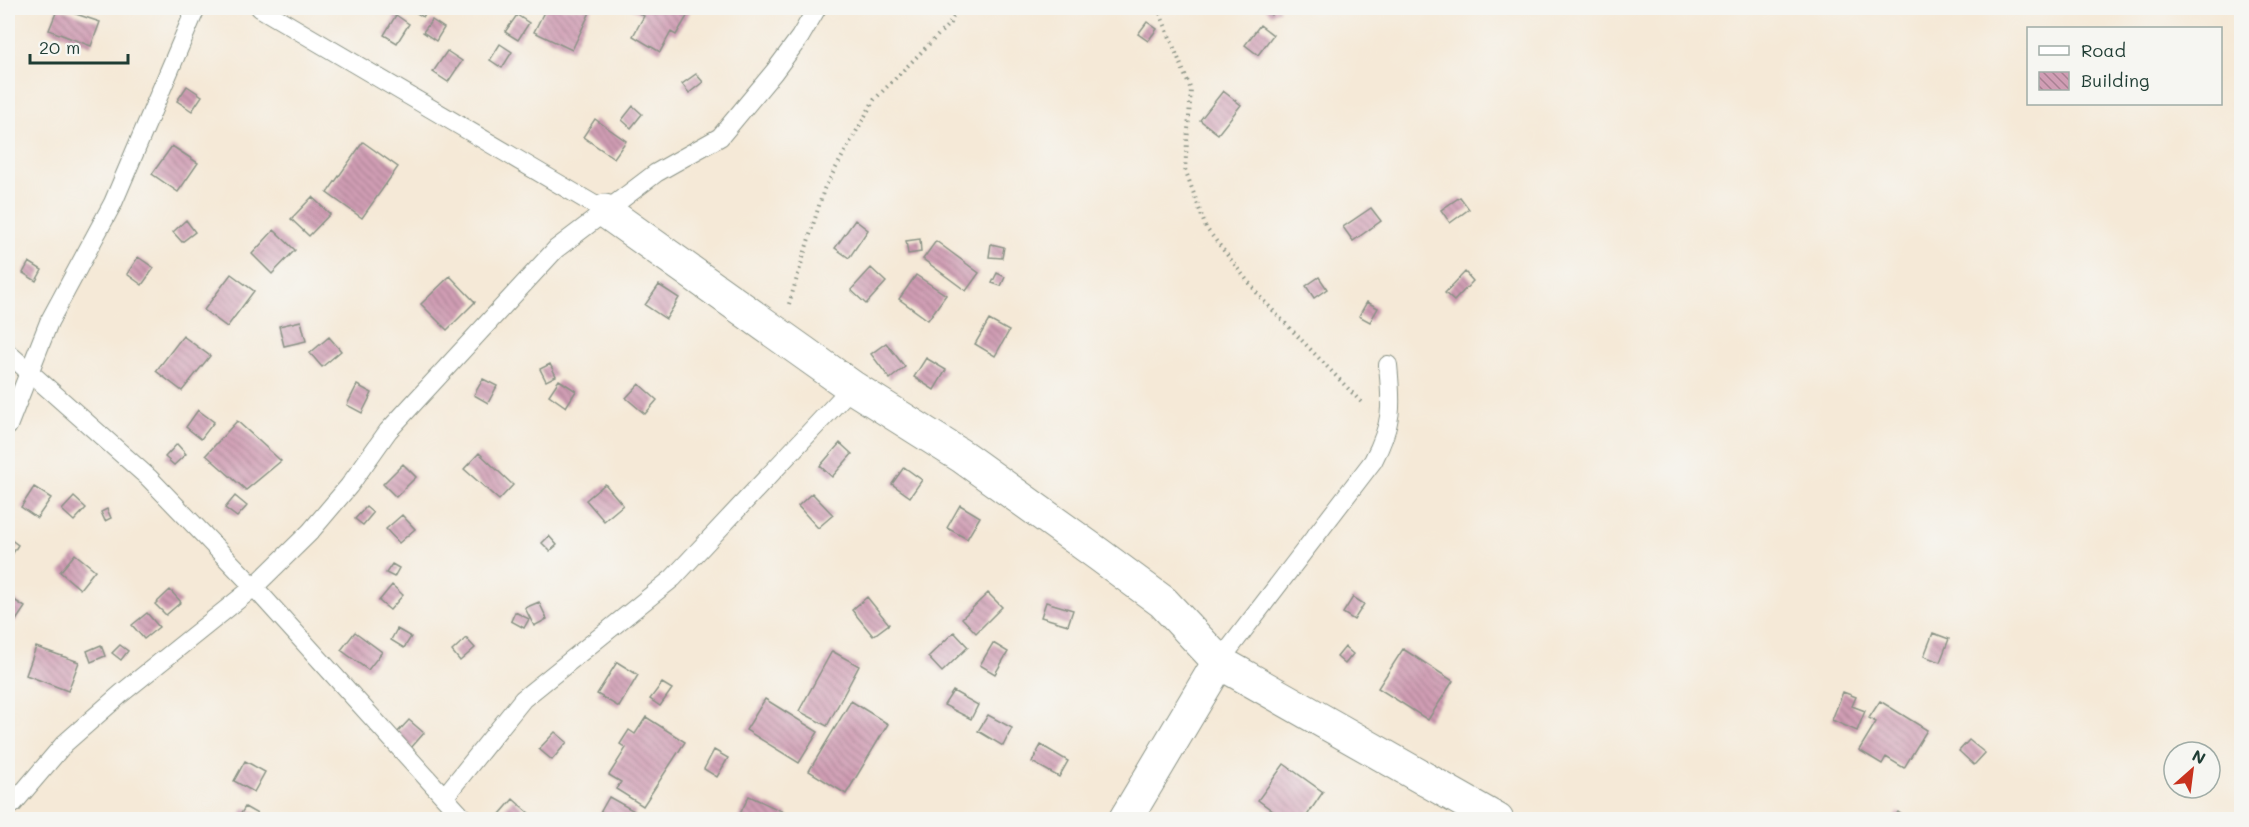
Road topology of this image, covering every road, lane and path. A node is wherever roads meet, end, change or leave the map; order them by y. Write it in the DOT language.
graph roads {
  1 [pos="196,8"];
  2 [pos="260,8"];
  3 [pos="817,8"];
  4 [pos="959,8"];
  5 [pos="1158,8"];
  6 [pos="605,211"];
  7 [pos="780,336"];
  8 [pos="8,353"];
  9 [pos="1388,365"];
  10 [pos="31,374"];
  11 [pos="852,387"];
  12 [pos="8,426"];
  13 [pos="1388,429"];
  14 [pos="254,586"];
  15 [pos="1219,662"];
  16 [pos="445,796"];
  17 [pos="13,804"];
  18 [pos="465,819"];
  19 [pos="1125,819"];
  20 [pos="1497,819"];
  1 -- 10 [label="lane"];
  2 -- 6 [label="lane"];
  3 -- 6 [label="lane"];
  4 -- 7 [label="path"];
  5 -- 13 [label="path"];
  6 -- 7 [label="street"];
  6 -- 14 [label="lane"];
  7 -- 11 [label="street"];
  8 -- 10 [label="lane"];
  9 -- 13 [label="lane"];
  10 -- 12 [label="lane"];
  10 -- 14 [label="lane"];
  11 -- 15 [label="street"];
  11 -- 16 [label="lane"];
  13 -- 15 [label="lane"];
  14 -- 16 [label="lane"];
  14 -- 17 [label="lane"];
  15 -- 19 [label="street"];
  15 -- 20 [label="street"];
  16 -- 18 [label="lane"];
}
